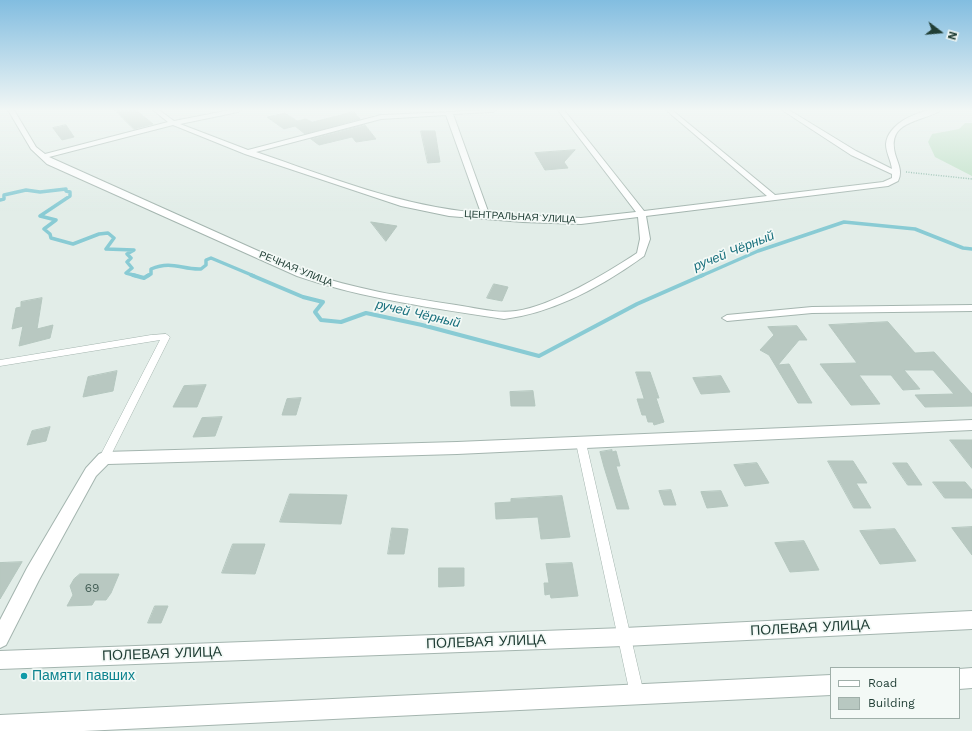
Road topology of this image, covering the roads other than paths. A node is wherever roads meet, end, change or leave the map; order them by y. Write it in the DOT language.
graph roads {
  1 [pos="31,144"];
  2 [pos="93,144"];
  3 [pos="227,144"];
  4 [pos="277,144"];
  5 [pos="460,144"];
  6 [pos="588,144"];
  7 [pos="710,144"];
  8 [pos="841,144"];
  9 [pos="890,144"];
  10 [pos="248,152"];
  11 [pos="42,157"];
  12 [pos="897,172"];
  13 [pos="774,198"];
  14 [pos="642,214"];
  15 [pos="486,216"];
  16 [pos="972,308"];
  17 [pos="727,318"];
  18 [pos="0,363"];
  19 [pos="972,425"];
  20 [pos="581,443"];
  21 [pos="104,458"];
  22 [pos="972,620"];
  23 [pos="624,637"];
  24 [pos="0,639"];
  25 [pos="0,660"];
  26 [pos="972,678"];
  27 [pos="960,679"];
  28 [pos="830,685"];
  29 [pos="637,694"];
  30 [pos="0,725"];
  1 -- 11 [label="street, РЕЧНАЯ УЛИЦА"];
  2 -- 11 [label="street"];
  3 -- 10 [label="street, ЦЕНТРАЛЬНАЯ УЛИЦА"];
  4 -- 10 [label="street"];
  5 -- 15 [label="street"];
  6 -- 14 [label="street"];
  7 -- 13 [label="street"];
  8 -- 12 [label="street"];
  9 -- 12 [label="street"];
  10 -- 15 [label="street, ЦЕНТРАЛЬНАЯ УЛИЦА"];
  11 -- 14 [label="street, РЕЧНАЯ УЛИЦА"];
  12 -- 13 [label="street, ЦЕНТРАЛЬНАЯ УЛИЦА"];
  13 -- 14 [label="street, ЦЕНТРАЛЬНАЯ УЛИЦА"];
  14 -- 15 [label="street, ЦЕНТРАЛЬНАЯ УЛИЦА"];
  16 -- 17 [label="street"];
  18 -- 21 [label="lane"];
  19 -- 20 [label="street"];
  20 -- 21 [label="street"];
  20 -- 23 [label="lane"];
  21 -- 24 [label="street"];
  22 -- 23 [label="street, ПОЛЕВАЯ УЛИЦА"];
  23 -- 25 [label="street, ПОЛЕВАЯ УЛИЦА"];
  23 -- 29 [label="lane"];
  26 -- 27 [label="street"];
  28 -- 29 [label="street"];
  29 -- 30 [label="street"];
}
